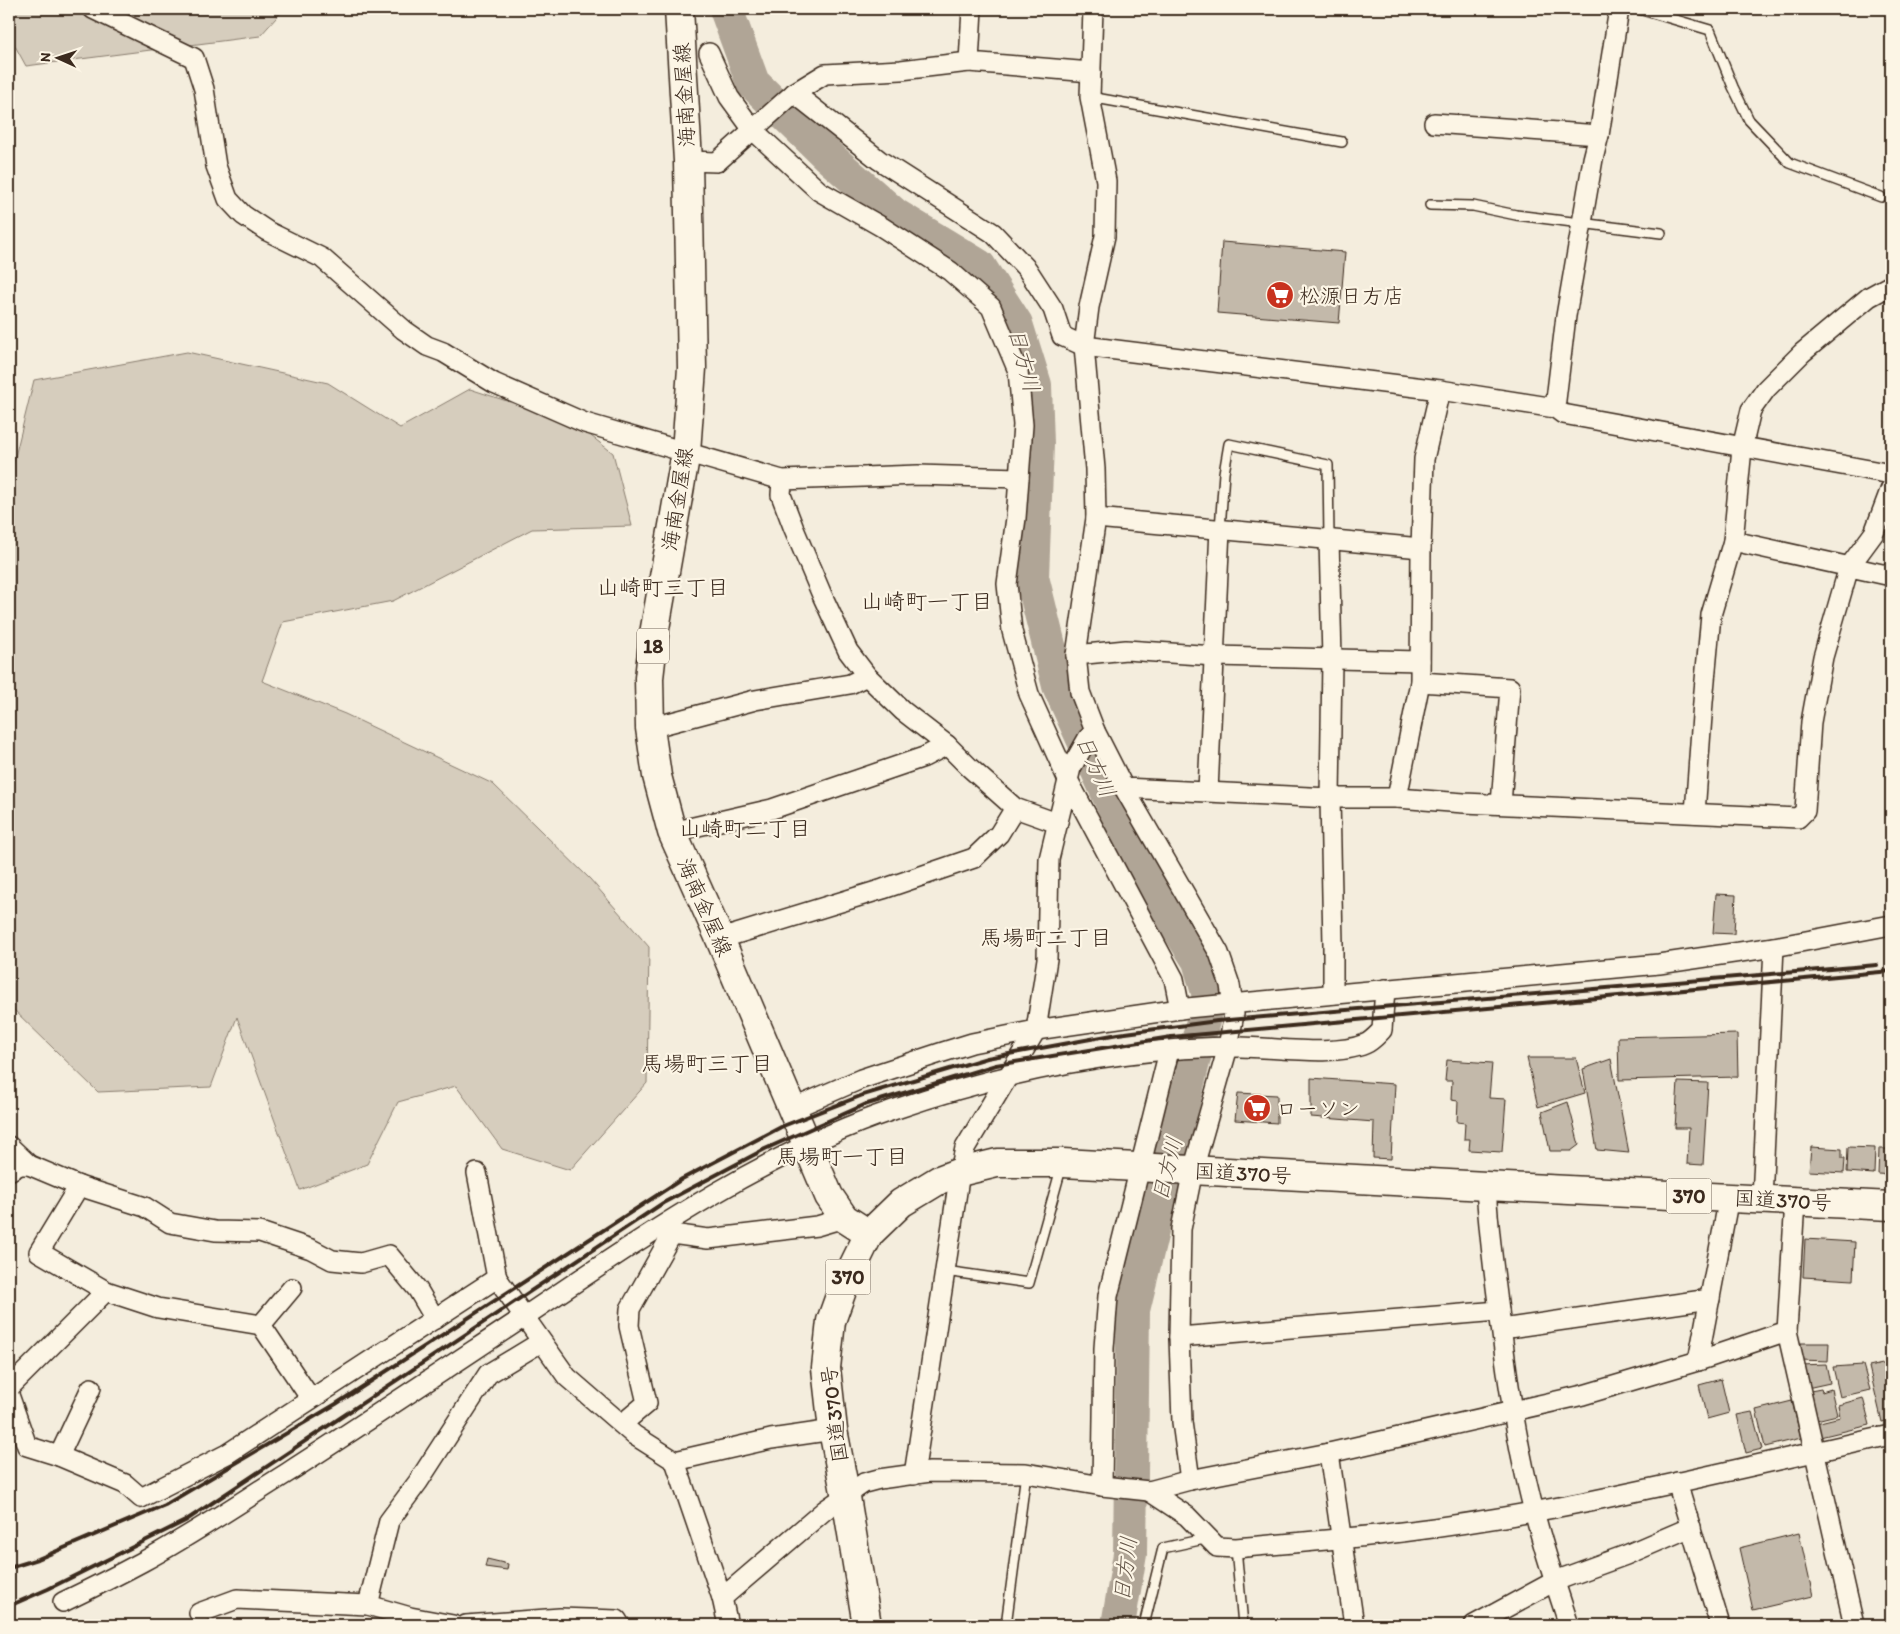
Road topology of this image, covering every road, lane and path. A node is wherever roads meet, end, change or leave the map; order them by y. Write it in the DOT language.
graph roads {
  1 [pos="93,9"];
  2 [pos="679,9"];
  3 [pos="972,9"];
  4 [pos="1092,9"];
  5 [pos="1619,9"];
  6 [pos="1639,9"];
  7 [pos="709,54"];
  8 [pos="969,62"];
  9 [pos="1090,72"];
  10 [pos="792,95"];
  11 [pos="1090,97"];
  12 [pos="1434,123"];
  13 [pos="756,127"];
  14 [pos="1599,135"];
  15 [pos="1342,142"];
  16 [pos="688,161"];
  17 [pos="1881,197"];
  18 [pos="1430,205"];
  19 [pos="1582,223"];
  20 [pos="1661,233"];
  21 [pos="1891,284"];
  22 [pos="1084,346"];
  23 [pos="1440,390"];
  24 [pos="1555,408"];
  25 [pos="1742,448"];
  26 [pos="686,452"];
  27 [pos="1891,474"];
  28 [pos="1019,478"];
  29 [pos="782,480"];
  30 [pos="1891,488"];
  31 [pos="1096,518"];
  32 [pos="1220,529"];
  33 [pos="1329,539"];
  34 [pos="1733,541"];
  35 [pos="1421,548"];
  36 [pos="1849,567"];
  37 [pos="1891,576"];
  38 [pos="1076,655"];
  39 [pos="1214,656"];
  40 [pos="1332,659"];
  41 [pos="1420,661"];
  42 [pos="867,676"];
  43 [pos="1420,682"];
  44 [pos="650,728"];
  45 [pos="1091,735"];
  46 [pos="947,745"];
  47 [pos="1069,773"];
  48 [pos="1124,788"];
  49 [pos="1208,791"];
  50 [pos="1330,798"];
  51 [pos="1397,798"];
  52 [pos="1501,804"];
  53 [pos="1015,808"];
  54 [pos="1696,813"];
  55 [pos="1057,823"];
  56 [pos="672,832"];
  57 [pos="1891,926"];
  58 [pos="720,939"];
  59 [pos="1774,947"];
  60 [pos="1385,989"];
  61 [pos="1333,994"];
  62 [pos="1228,1004"];
  63 [pos="1184,1009"];
  64 [pos="1036,1030"];
  65 [pos="1222,1047"];
  66 [pos="1176,1050"];
  67 [pos="1008,1077"];
  68 [pos="792,1109"];
  69 [pos="808,1145"];
  70 [pos="9,1146"];
  71 [pos="1063,1163"];
  72 [pos="29,1165"];
  73 [pos="1147,1168"];
  74 [pos="1188,1170"];
  75 [pos="9,1171"];
  76 [pos="478,1172"];
  77 [pos="960,1172"];
  78 [pos="78,1186"];
  79 [pos="1486,1186"];
  80 [pos="1729,1198"];
  81 [pos="1762,1199"];
  82 [pos="1795,1201"];
  83 [pos="1891,1206"];
  84 [pos="844,1218"];
  85 [pos="669,1228"];
  86 [pos="869,1234"];
  87 [pos="945,1271"];
  88 [pos="497,1278"];
  89 [pos="292,1288"];
  90 [pos="106,1291"];
  91 [pos="1710,1299"];
  92 [pos="524,1317"];
  93 [pos="435,1319"];
  94 [pos="1501,1320"];
  95 [pos="261,1324"];
  96 [pos="1787,1331"];
  97 [pos="1178,1337"];
  98 [pos="541,1342"];
  99 [pos="1698,1361"];
  100 [pos="9,1388"];
  101 [pos="91,1388"];
  102 [pos="9,1395"];
  103 [pos="311,1399"];
  104 [pos="1513,1411"];
  105 [pos="622,1424"];
  106 [pos="833,1430"];
  107 [pos="1891,1435"];
  108 [pos="1813,1452"];
  109 [pos="1329,1454"];
  110 [pos="58,1456"];
  111 [pos="675,1461"];
  112 [pos="1026,1473"];
  113 [pos="914,1475"];
  114 [pos="1190,1480"];
  115 [pos="1677,1482"];
  116 [pos="1102,1486"];
  117 [pos="1149,1491"];
  118 [pos="846,1497"];
  119 [pos="1534,1511"];
  120 [pos="1691,1527"];
  121 [pos="1209,1538"];
  122 [pos="1340,1539"];
  123 [pos="1236,1548"];
  124 [pos="1555,1581"];
  125 [pos="722,1598"];
  126 [pos="63,1602"];
  127 [pos="368,1605"];
  128 [pos="199,1613"];
  129 [pos="453,1625"];
  130 [pos="466,1625"];
  131 [pos="620,1625"];
  132 [pos="728,1625"];
  133 [pos="867,1625"];
  134 [pos="1006,1625"];
  135 [pos="1144,1625"];
  136 [pos="1243,1625"];
  137 [pos="1354,1625"];
  138 [pos="1474,1625"];
  139 [pos="1569,1625"];
  140 [pos="1720,1625"];
  141 [pos="1854,1625"];
  1 -- 26 [label="street"];
  2 -- 16 [label="main road, 海南金屋線 / 18"];
  3 -- 8 [label="street"];
  4 -- 9 [label="street"];
  5 -- 14 [label="street"];
  6 -- 17 [label="lane"];
  7 -- 13 [label="street"];
  8 -- 9 [label="street"];
  8 -- 10 [label="street"];
  9 -- 11 [label="street"];
  10 -- 13 [label="street"];
  10 -- 22 [label="street"];
  11 -- 15 [label="lane"];
  11 -- 22 [label="street"];
  12 -- 14 [label="street"];
  13 -- 16 [label="street"];
  13 -- 28 [label="street"];
  14 -- 19 [label="street"];
  16 -- 26 [label="main road, 海南金屋線 / 18"];
  18 -- 19 [label="lane"];
  19 -- 20 [label="lane"];
  19 -- 24 [label="street"];
  21 -- 25 [label="street"];
  22 -- 23 [label="street"];
  22 -- 31 [label="street"];
  23 -- 24 [label="street"];
  23 -- 35 [label="street"];
  24 -- 25 [label="street"];
  25 -- 27 [label="street"];
  25 -- 34 [label="street"];
  26 -- 29 [label="street"];
  26 -- 44 [label="main road, 海南金屋線 / 18"];
  28 -- 29 [label="street"];
  28 -- 47 [label="street"];
  29 -- 42 [label="street"];
  30 -- 36 [label="street"];
  31 -- 32 [label="street"];
  31 -- 38 [label="street"];
  32 -- 33 [label="street"];
  32 -- 33 [label="lane"];
  32 -- 39 [label="street"];
  33 -- 35 [label="street"];
  33 -- 40 [label="street"];
  34 -- 36 [label="street"];
  34 -- 54 [label="street"];
  35 -- 41 [label="street"];
  36 -- 37 [label="street"];
  36 -- 54 [label="street"];
  38 -- 39 [label="street"];
  38 -- 45 [label="street"];
  39 -- 40 [label="street"];
  39 -- 49 [label="street"];
  40 -- 41 [label="street"];
  40 -- 50 [label="street"];
  41 -- 43 [label="street"];
  42 -- 44 [label="street"];
  42 -- 46 [label="street"];
  43 -- 51 [label="street"];
  43 -- 52 [label="street"];
  44 -- 56 [label="main road, 海南金屋線 / 18"];
  45 -- 47 [label="street"];
  45 -- 48 [label="street"];
  46 -- 53 [label="street"];
  46 -- 56 [label="street"];
  47 -- 55 [label="street"];
  47 -- 63 [label="street"];
  48 -- 49 [label="street"];
  48 -- 62 [label="street"];
  49 -- 50 [label="street"];
  50 -- 51 [label="street"];
  50 -- 61 [label="street"];
  51 -- 52 [label="street"];
  52 -- 54 [label="street"];
  53 -- 55 [label="street"];
  53 -- 58 [label="street"];
  55 -- 64 [label="street"];
  56 -- 58 [label="main road, 海南金屋線 / 18"];
  57 -- 59 [label="street"];
  58 -- 68 [label="main road, 海南金屋線 / 18"];
  59 -- 60 [label="street"];
  59 -- 81 [label="street"];
  60 -- 61 [label="street"];
  60 -- 65 [label="street"];
  61 -- 62 [label="street"];
  62 -- 63 [label="street"];
  62 -- 65 [label="street"];
  63 -- 64 [label="street"];
  64 -- 67 [label="street"];
  64 -- 68 [label="street"];
  65 -- 66 [label="street"];
  65 -- 74 [label="street"];
  66 -- 67 [label="street"];
  66 -- 73 [label="street"];
  67 -- 69 [label="street"];
  67 -- 77 [label="street"];
  68 -- 69 [label="main road, 海南金屋線 / 18"];
  69 -- 84 [label="main road, 海南金屋線 / 18"];
  69 -- 85 [label="street"];
  70 -- 72 [label="street"];
  71 -- 73 [label="main road, 国道370号 / 370"];
  71 -- 77 [label="main road, 国道370号 / 370"];
  71 -- 87 [label="lane"];
  72 -- 75 [label="street"];
  72 -- 78 [label="street"];
  73 -- 74 [label="main road, 国道370号 / 370"];
  73 -- 116 [label="street"];
  74 -- 79 [label="main road, 国道370号 / 370"];
  74 -- 97 [label="street"];
  76 -- 88 [label="street"];
  77 -- 86 [label="main road, 国道370号 / 370"];
  77 -- 87 [label="street"];
  78 -- 90 [label="street"];
  78 -- 93 [label="street"];
  79 -- 80 [label="main road, 国道370号 / 370"];
  79 -- 94 [label="street"];
  80 -- 81 [label="main road, 国道370号 / 370"];
  80 -- 91 [label="street"];
  81 -- 82 [label="main road, 国道370号 / 370"];
  82 -- 83 [label="main road, 国道370号 / 370"];
  82 -- 96 [label="street"];
  84 -- 85 [label="street"];
  84 -- 86 [label="main road, 海南金屋線 / 18"];
  85 -- 92 [label="street"];
  85 -- 105 [label="street"];
  86 -- 106 [label="main road, 国道370号 / 370"];
  87 -- 113 [label="street"];
  88 -- 92 [label="street"];
  88 -- 93 [label="street"];
  89 -- 95 [label="street"];
  90 -- 95 [label="street"];
  90 -- 100 [label="street"];
  91 -- 94 [label="street"];
  91 -- 99 [label="street"];
  92 -- 98 [label="street"];
  92 -- 126 [label="street"];
  93 -- 103 [label="street"];
  94 -- 97 [label="street"];
  94 -- 104 [label="street"];
  95 -- 103 [label="street"];
  96 -- 99 [label="street"];
  96 -- 108 [label="street"];
  97 -- 114 [label="street"];
  98 -- 105 [label="street"];
  98 -- 127 [label="street"];
  99 -- 104 [label="street"];
  101 -- 110 [label="street"];
  102 -- 110 [label="street"];
  103 -- 110 [label="street"];
  104 -- 109 [label="street"];
  104 -- 119 [label="street"];
  105 -- 111 [label="street"];
  106 -- 111 [label="street"];
  106 -- 118 [label="main road, 国道370号 / 370"];
  107 -- 108 [label="street"];
  108 -- 115 [label="street"];
  108 -- 141 [label="street"];
  109 -- 114 [label="street"];
  109 -- 122 [label="street"];
  111 -- 125 [label="street"];
  112 -- 113 [label="street"];
  112 -- 116 [label="street"];
  112 -- 134 [label="lane"];
  113 -- 118 [label="street"];
  114 -- 117 [label="street"];
  115 -- 119 [label="street"];
  115 -- 120 [label="street"];
  116 -- 117 [label="street"];
  117 -- 121 [label="street"];
  118 -- 125 [label="street"];
  118 -- 133 [label="main road, 国道370号 / 370"];
  119 -- 122 [label="street"];
  119 -- 124 [label="street"];
  120 -- 124 [label="street"];
  120 -- 140 [label="street"];
  121 -- 123 [label="street"];
  121 -- 135 [label="lane"];
  122 -- 123 [label="street"];
  122 -- 137 [label="street"];
  123 -- 136 [label="lane"];
  124 -- 138 [label="street"];
  124 -- 139 [label="street"];
  125 -- 132 [label="street"];
  127 -- 128 [label="street"];
  127 -- 129 [label="street"];
  130 -- 131 [label="street"];
}
